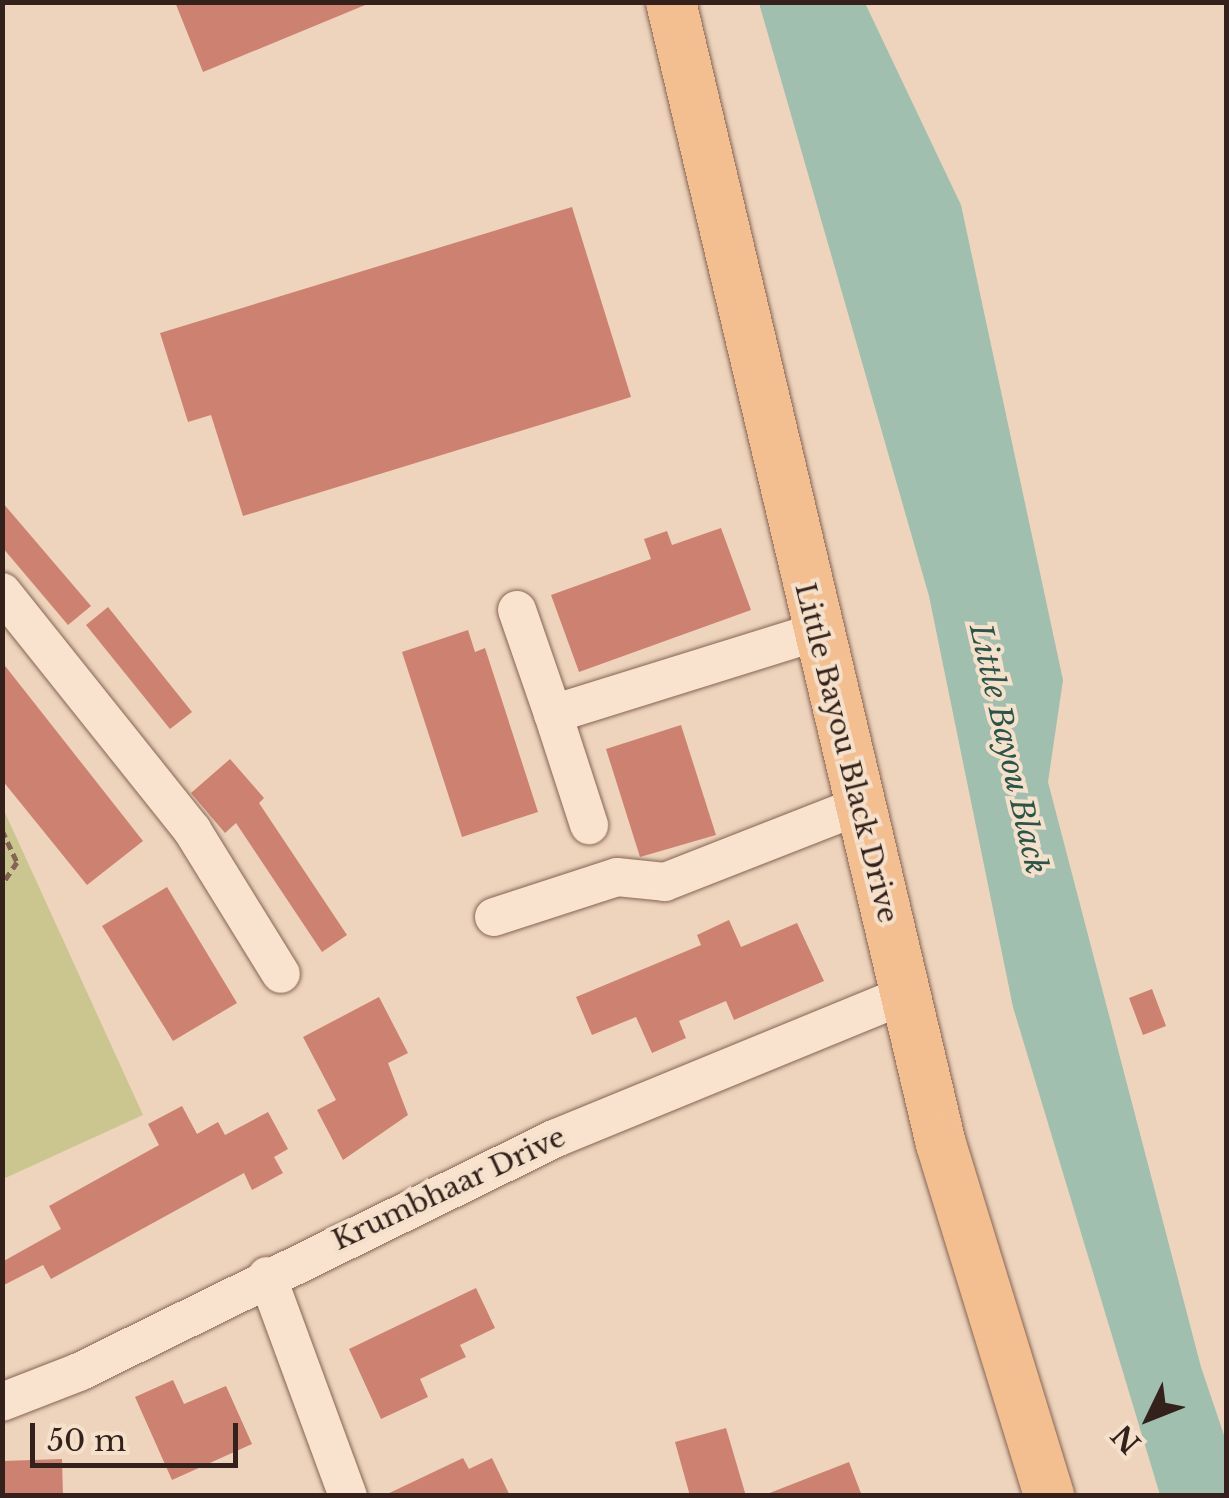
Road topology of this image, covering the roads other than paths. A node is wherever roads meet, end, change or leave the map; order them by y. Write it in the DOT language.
graph roads {
  1 [pos="672,2"];
  2 [pos="2,592"];
  3 [pos="517,610"];
  4 [pos="817,632"];
  5 [pos="553,714"];
  6 [pos="859,806"];
  7 [pos="589,826"];
  8 [pos="494,917"];
  9 [pos="281,974"];
  10 [pos="905,995"];
  11 [pos="266,1276"];
  12 [pos="2,1402"];
  13 [pos="348,1496"];
  14 [pos="1049,1496"];
  1 -- 4 [label="main road, Little Bayou Black Drive"];
  2 -- 9 [label="street"];
  3 -- 5 [label="street"];
  4 -- 5 [label="street"];
  4 -- 6 [label="main road, Little Bayou Black Drive"];
  5 -- 7 [label="street"];
  6 -- 8 [label="street"];
  6 -- 10 [label="main road, Little Bayou Black Drive"];
  10 -- 11 [label="street, Krumbhaar Drive"];
  10 -- 14 [label="main road, Little Bayou Black Drive"];
  11 -- 12 [label="street, Krumbhaar Drive"];
  11 -- 13 [label="street"];
}
